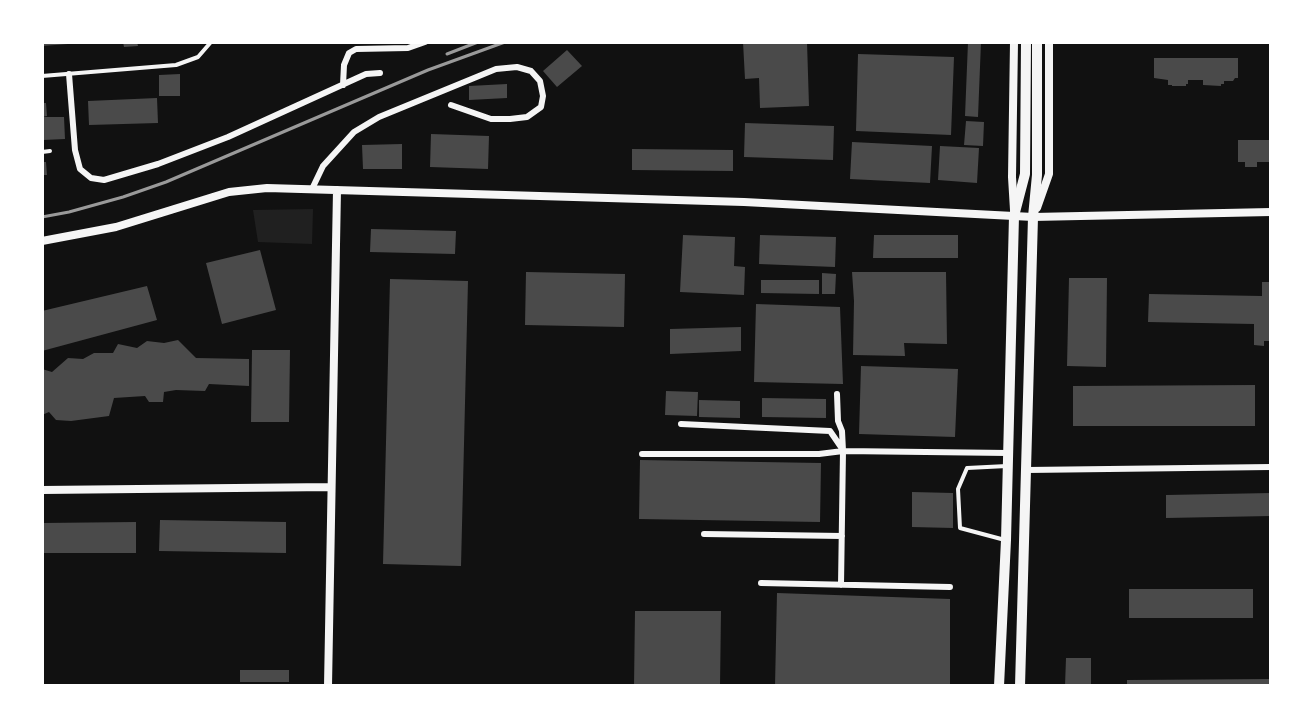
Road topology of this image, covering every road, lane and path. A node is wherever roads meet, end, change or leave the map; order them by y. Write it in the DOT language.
graph roads {
  1 [pos="211,42"];
  2 [pos="425,42"];
  3 [pos="1014,42"];
  4 [pos="1026,42"];
  5 [pos="1038,42"];
  6 [pos="1049,42"];
  7 [pos="380,73"];
  8 [pos="69,74"];
  9 [pos="42,76"];
  10 [pos="343,85"];
  11 [pos="451,105"];
  12 [pos="42,152"];
  13 [pos="50,152"];
  14 [pos="312,189"];
  15 [pos="337,190"];
  16 [pos="1271,212"];
  17 [pos="1014,216"];
  18 [pos="1033,217"];
  19 [pos="42,241"];
  20 [pos="837,394"];
  21 [pos="681,424"];
  22 [pos="843,451"];
  23 [pos="1008,453"];
  24 [pos="642,454"];
  25 [pos="1008,466"];
  26 [pos="1271,466"];
  27 [pos="1027,470"];
  28 [pos="332,487"];
  29 [pos="42,490"];
  30 [pos="704,534"];
  31 [pos="842,536"];
  32 [pos="1006,540"];
  33 [pos="761,584"];
  34 [pos="840,585"];
  35 [pos="950,587"];
  36 [pos="328,686"];
  37 [pos="999,686"];
  38 [pos="1020,686"];
  1 -- 8 [label="lane"];
  2 -- 10 [label="street"];
  3 -- 17 [label="street"];
  4 -- 17 [label="main road"];
  5 -- 18 [label="main road"];
  6 -- 18 [label="street"];
  7 -- 10 [label="street"];
  8 -- 9 [label="lane"];
  8 -- 10 [label="street"];
  11 -- 14 [label="street"];
  12 -- 13 [label="lane"];
  14 -- 15 [label="street"];
  14 -- 19 [label="street"];
  15 -- 17 [label="street"];
  15 -- 28 [label="street"];
  16 -- 18 [label="street"];
  17 -- 18 [label="street"];
  17 -- 23 [label="main road"];
  18 -- 27 [label="main road"];
  20 -- 22 [label="street"];
  21 -- 22 [label="street"];
  22 -- 23 [label="street"];
  22 -- 24 [label="street"];
  22 -- 31 [label="street"];
  23 -- 25 [label="main road"];
  25 -- 32 [label="main road"];
  25 -- 32 [label="lane"];
  26 -- 27 [label="street"];
  27 -- 38 [label="main road"];
  28 -- 29 [label="street"];
  28 -- 36 [label="street"];
  30 -- 31 [label="street"];
  31 -- 34 [label="street"];
  32 -- 37 [label="main road"];
  33 -- 34 [label="street"];
  34 -- 35 [label="street"];
}
